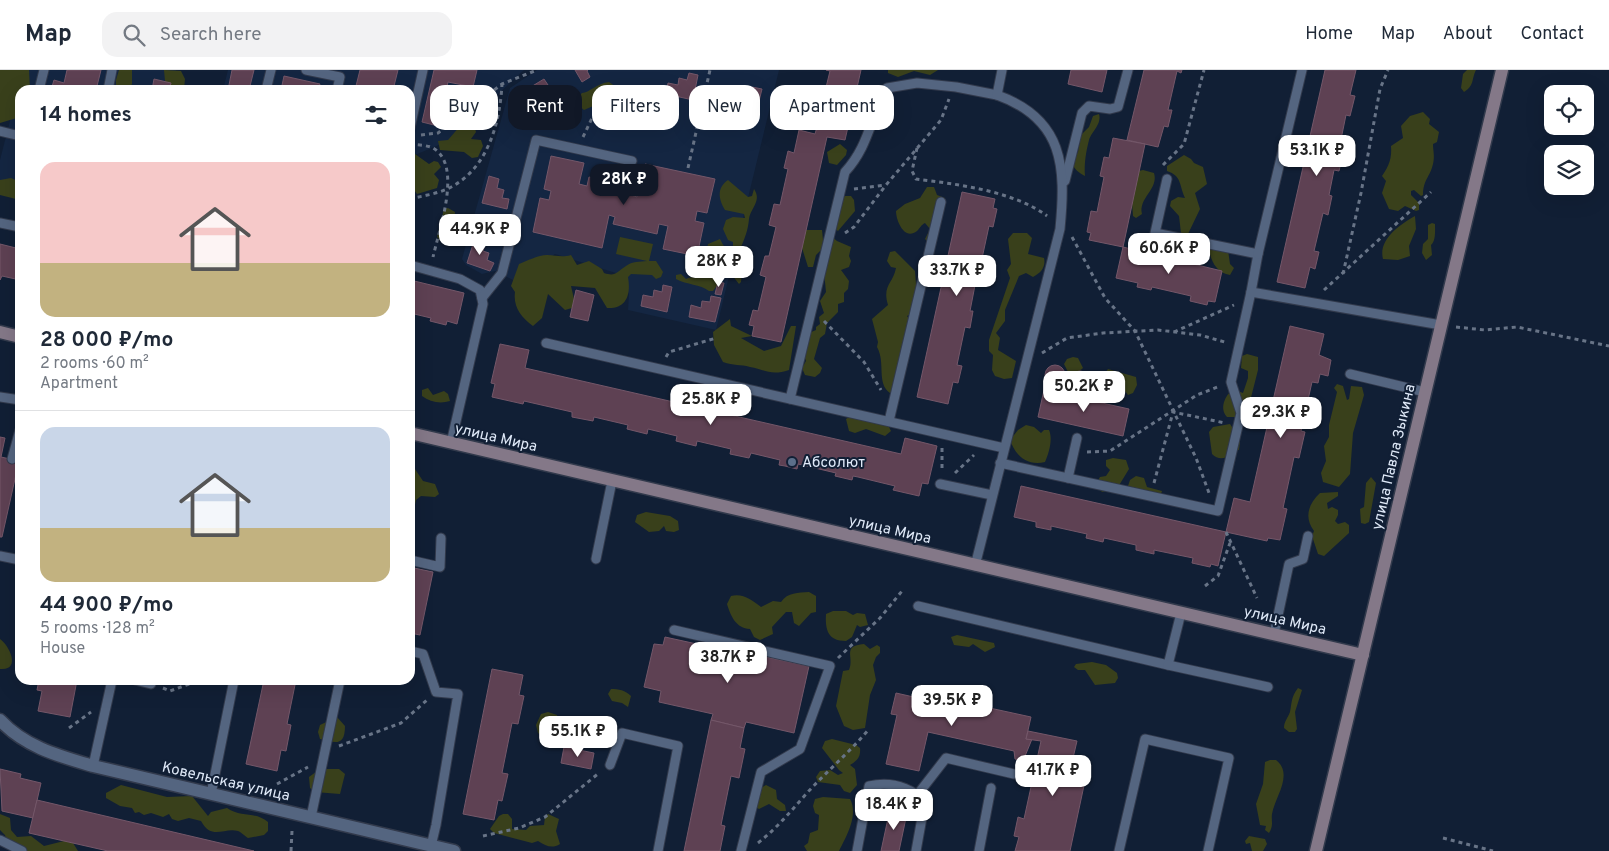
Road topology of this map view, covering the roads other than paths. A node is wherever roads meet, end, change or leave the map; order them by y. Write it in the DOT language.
graph roads {
  1 [pos="44,70"];
  2 [pos="112,70"];
  3 [pos="271,70"];
  4 [pos="306,70"];
  5 [pos="423,70"];
  6 [pos="1002,70"];
  7 [pos="1128,70"];
  8 [pos="1302,70"];
  9 [pos="1502,70"];
  10 [pos="341,74"];
  11 [pos="41,85"];
  12 [pos="109,85"];
  13 [pos="267,85"];
  14 [pos="997,95"];
  15 [pos="415,120"];
  16 [pos="0,131"];
  17 [pos="15,135"];
  18 [pos="632,161"];
  19 [pos="1167,179"];
  20 [pos="1064,186"];
  21 [pos="941,202"];
  22 [pos="0,223"];
  23 [pos="15,226"];
  24 [pos="1258,254"];
  25 [pos="415,266"];
  26 [pos="1250,295"];
  27 [pos="482,298"];
  28 [pos="1441,325"];
  29 [pos="0,332"];
  30 [pos="15,335"];
  31 [pos="546,343"];
  32 [pos="1350,374"];
  33 [pos="1425,392"];
  34 [pos="0,396"];
  35 [pos="15,399"];
  36 [pos="790,399"];
  37 [pos="889,421"];
  38 [pos="415,434"];
  39 [pos="1077,438"];
  40 [pos="451,444"];
  41 [pos="1004,448"];
  42 [pos="15,449"];
  43 [pos="12,460"];
  44 [pos="1000,463"];
  45 [pos="1068,478"];
  46 [pos="612,481"];
  47 [pos="942,484"];
  48 [pos="992,495"];
  49 [pos="1308,536"];
  50 [pos="441,538"];
  51 [pos="0,556"];
  52 [pos="15,559"];
  53 [pos="596,559"];
  54 [pos="415,561"];
  55 [pos="975,566"];
  56 [pos="918,606"];
  57 [pos="1182,613"];
  58 [pos="674,630"];
  59 [pos="1274,634"];
  60 [pos="415,652"];
  61 [pos="1363,655"];
  62 [pos="1168,665"];
  63 [pos="111,685"];
  64 [pos="233,685"];
  65 [pos="339,685"];
  66 [pos="1268,687"];
  67 [pos="0,720"];
  68 [pos="610,765"];
  69 [pos="93,766"];
  70 [pos="1014,774"];
  71 [pos="991,788"];
  72 [pos="211,794"];
  73 [pos="918,794"];
  74 [pos="311,818"];
  75 [pos="0,840"];
  76 [pos="431,846"];
  77 [pos="746,850"];
  78 [pos="22,851"];
  79 [pos="454,851"];
  80 [pos="658,851"];
  81 [pos="857,851"];
  82 [pos="916,851"];
  83 [pos="979,851"];
  84 [pos="1119,851"];
  85 [pos="1208,851"];
  86 [pos="1316,851"];
  1 -- 11 [label="lane"];
  2 -- 12 [label="lane"];
  3 -- 13 [label="lane"];
  4 -- 10 [label="lane"];
  5 -- 15 [label="lane"];
  6 -- 14 [label="lane"];
  7 -- 20 [label="lane"];
  8 -- 24 [label="lane"];
  9 -- 28 [label="main road, улица Павла Зыкина"];
  14 -- 20 [label="lane"];
  14 -- 36 [label="lane"];
  16 -- 17 [label="lane"];
  18 -- 27 [label="lane"];
  19 -- 24 [label="lane"];
  20 -- 41 [label="lane"];
  21 -- 37 [label="lane"];
  22 -- 23 [label="lane"];
  24 -- 26 [label="lane"];
  25 -- 27 [label="lane"];
  26 -- 28 [label="lane"];
  26 -- 45 [label="lane"];
  27 -- 40 [label="lane"];
  28 -- 33 [label="main road, улица Павла Зыкина"];
  29 -- 30 [label="main road"];
  31 -- 36 [label="lane"];
  32 -- 33 [label="lane"];
  33 -- 61 [label="main road, улица Павла Зыкина"];
  34 -- 35 [label="lane"];
  36 -- 37 [label="lane"];
  37 -- 41 [label="lane"];
  38 -- 40 [label="main road, улица Мира"];
  39 -- 45 [label="lane"];
  40 -- 46 [label="main road, улица Мира"];
  41 -- 44 [label="lane"];
  42 -- 43 [label="lane"];
  44 -- 45 [label="lane"];
  44 -- 48 [label="lane"];
  46 -- 53 [label="lane"];
  46 -- 55 [label="main road, улица Мира"];
  47 -- 48 [label="lane"];
  48 -- 55 [label="lane"];
  49 -- 59 [label="lane"];
  50 -- 54 [label="lane"];
  51 -- 52 [label="lane"];
  55 -- 57 [label="main road, улица Мира"];
  56 -- 62 [label="lane"];
  57 -- 59 [label="main road, улица Мира"];
  57 -- 62 [label="lane"];
  58 -- 77 [label="lane"];
  59 -- 61 [label="main road, улица Мира"];
  60 -- 76 [label="lane"];
  61 -- 86 [label="main road, улица Павла Зыкина"];
  62 -- 66 [label="lane"];
  63 -- 69 [label="lane"];
  64 -- 72 [label="lane"];
  65 -- 74 [label="lane"];
  67 -- 69 [label="street, Ковельская улица"];
  68 -- 80 [label="lane"];
  69 -- 72 [label="street, Ковельская улица"];
  70 -- 73 [label="lane"];
  71 -- 83 [label="lane"];
  72 -- 74 [label="street, Ковельская улица"];
  73 -- 81 [label="lane"];
  73 -- 82 [label="lane"];
  74 -- 76 [label="street, Ковельская улица"];
  75 -- 78 [label="lane"];
  76 -- 79 [label="street, Ковельская улица"];
  84 -- 85 [label="lane"];
}
